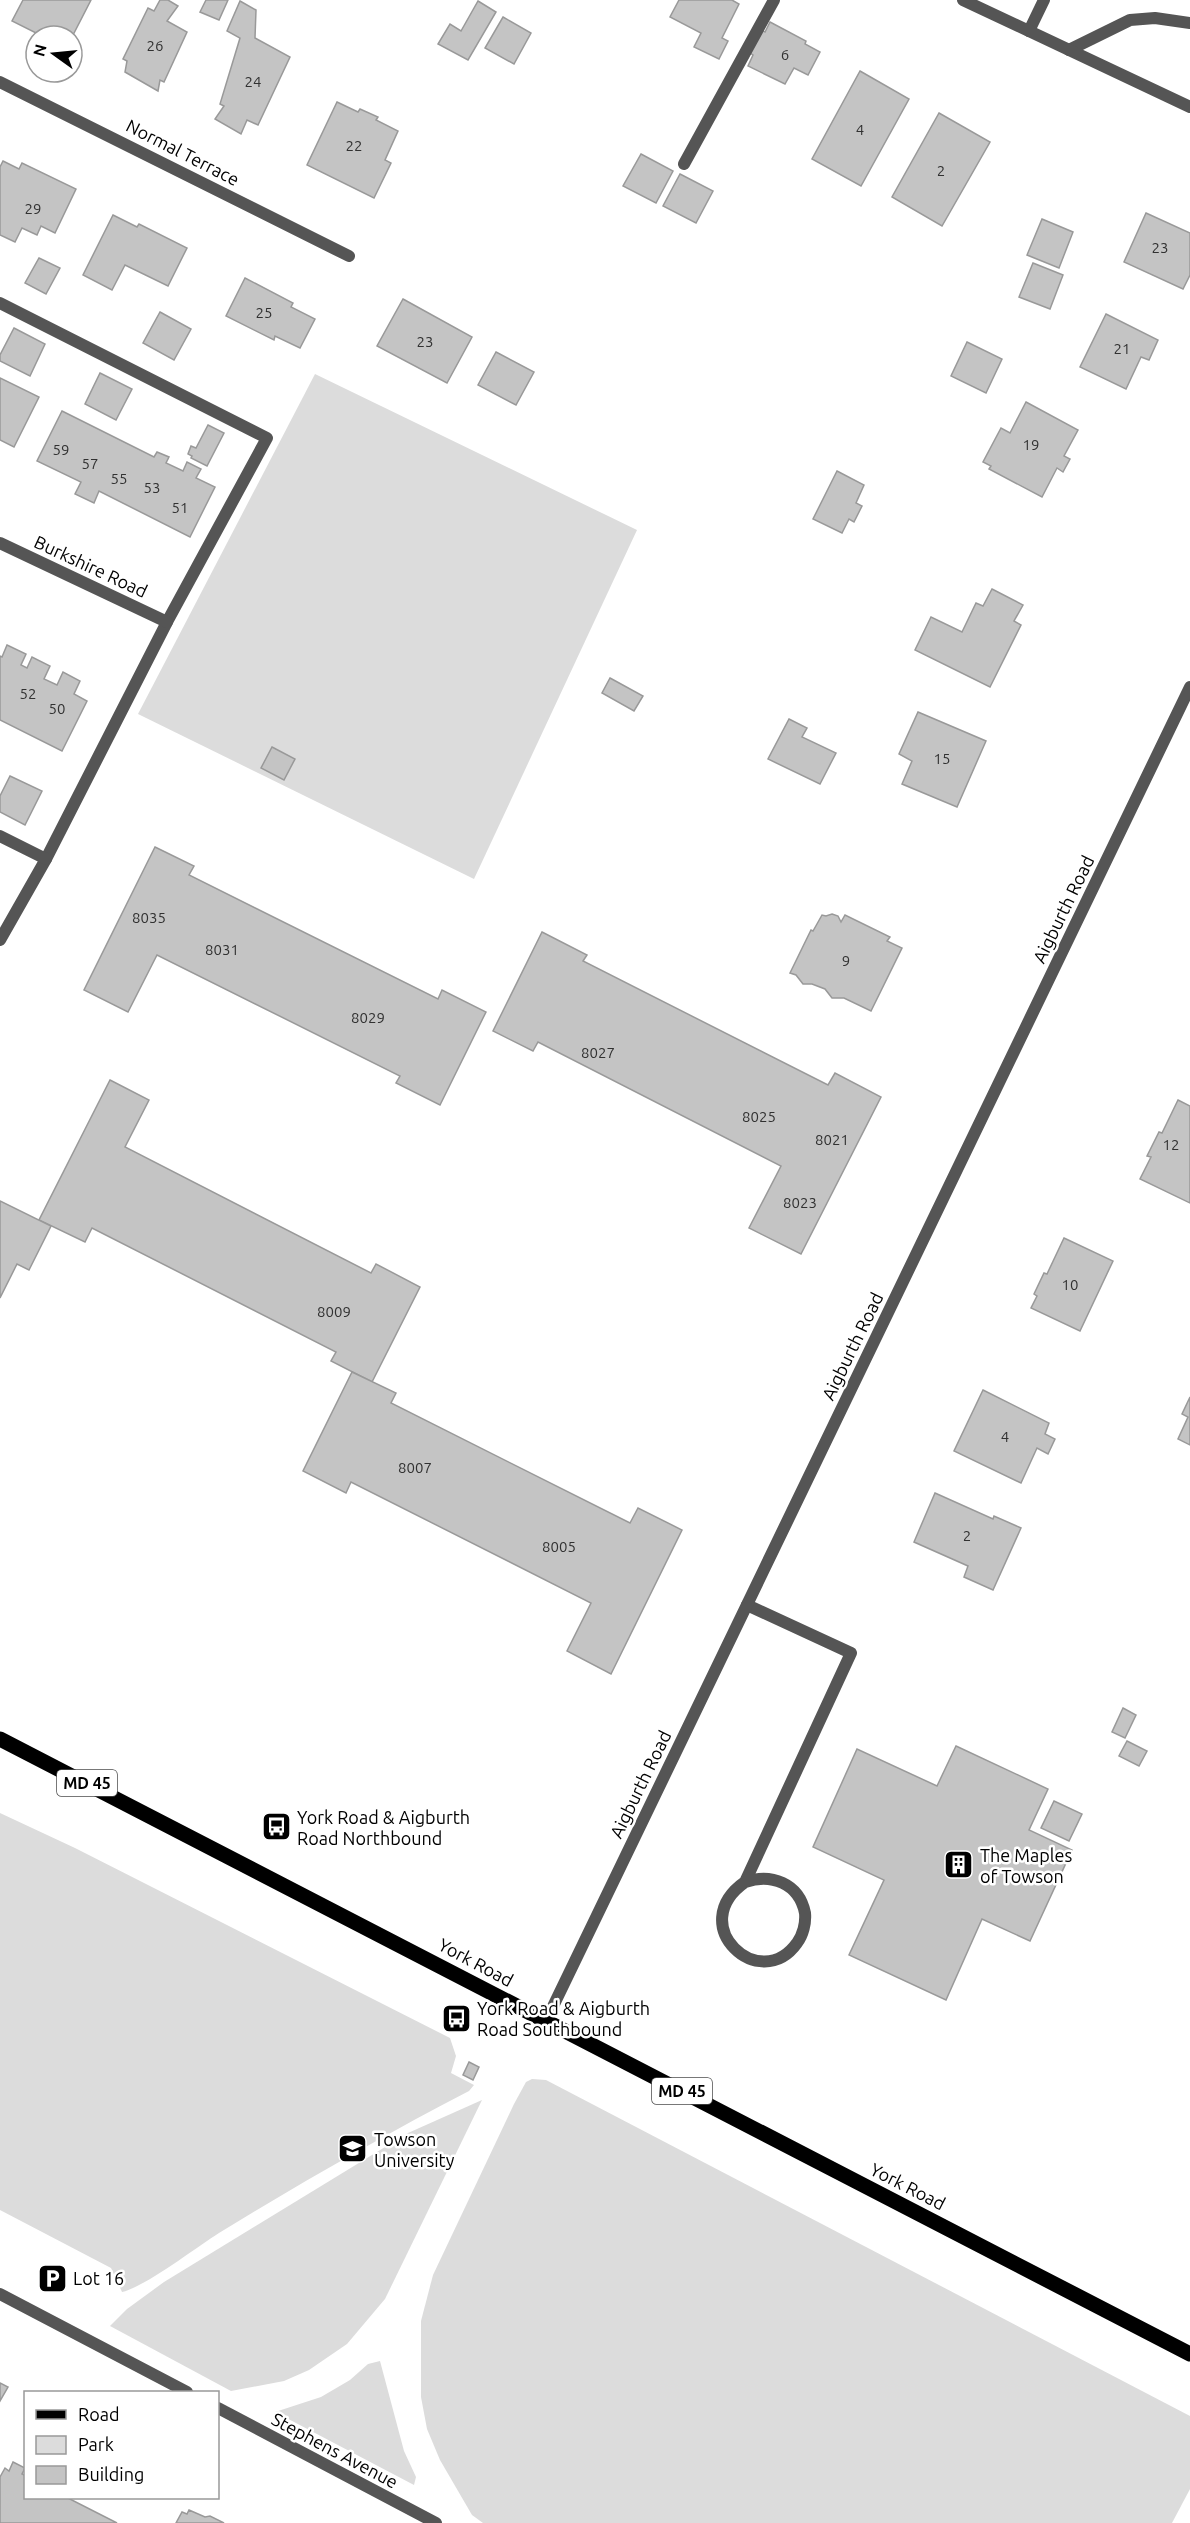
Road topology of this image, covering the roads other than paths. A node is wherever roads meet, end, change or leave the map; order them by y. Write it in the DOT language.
graph roads {
  1 [pos="774,0"];
  2 [pos="963,0"];
  3 [pos="1044,0"];
  4 [pos="1190,22"];
  5 [pos="1029,31"];
  6 [pos="1069,50"];
  7 [pos="0,82"];
  8 [pos="1190,107"];
  9 [pos="684,164"];
  10 [pos="349,255"];
  11 [pos="0,303"];
  12 [pos="0,543"];
  13 [pos="167,622"];
  14 [pos="1190,687"];
  15 [pos="0,836"];
  16 [pos="46,859"];
  17 [pos="0,940"];
  18 [pos="747,1605"];
  19 [pos="0,1739"];
  20 [pos="745,1882"];
  21 [pos="546,2021"];
  22 [pos="0,2294"];
  23 [pos="1190,2354"];
  24 [pos="185,2391"];
  25 [pos="219,2409"];
  26 [pos="436,2523"];
  1 -- 9 [label="street"];
  2 -- 5 [label="street"];
  3 -- 5 [label="street"];
  4 -- 6 [label="street"];
  5 -- 6 [label="street"];
  6 -- 8 [label="street"];
  7 -- 10 [label="street, Normal Terrace"];
  11 -- 13 [label="street"];
  12 -- 13 [label="street, Burkshire Road"];
  13 -- 16 [label="street"];
  14 -- 18 [label="street, Aigburth Road"];
  15 -- 16 [label="street"];
  16 -- 17 [label="street"];
  18 -- 20 [label="street"];
  18 -- 21 [label="street, Aigburth Road"];
  19 -- 21 [label="main road, York Road / MD 45"];
  20 -- 20 [label="street"];
  21 -- 23 [label="main road, York Road / MD 45"];
  22 -- 24 [label="street"];
  25 -- 26 [label="street, Stephens Avenue"];
}
